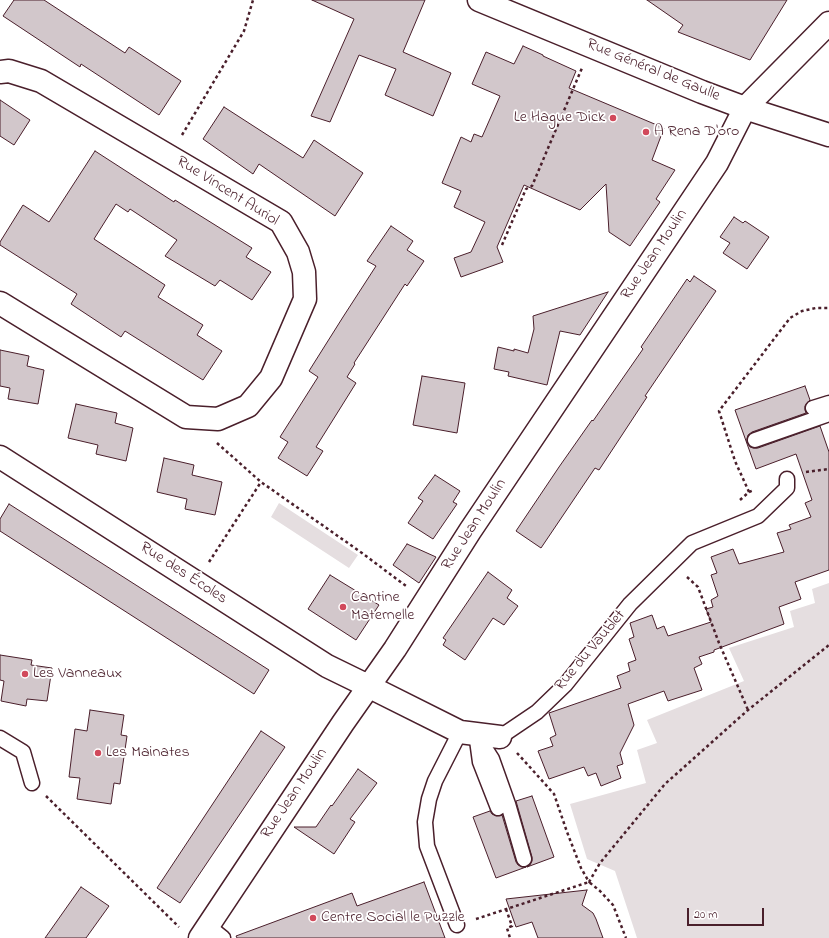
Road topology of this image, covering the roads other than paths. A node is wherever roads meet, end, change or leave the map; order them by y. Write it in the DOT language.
graph roads {
  1 [pos="479,0"];
  2 [pos="829,23"];
  3 [pos="0,72"];
  4 [pos="745,108"];
  5 [pos="829,135"];
  6 [pos="0,303"];
  7 [pos="829,402"];
  8 [pos="813,408"];
  9 [pos="829,414"];
  10 [pos="755,440"];
  11 [pos="0,457"];
  12 [pos="787,479"];
  13 [pos="368,686"];
  14 [pos="468,733"];
  15 [pos="500,737"];
  16 [pos="0,738"];
  17 [pos="32,783"];
  18 [pos="498,808"];
  19 [pos="524,859"];
  20 [pos="457,925"];
  21 [pos="203,933"];
  1 -- 4 [label="street, Rue Général de Gaulle"];
  2 -- 4 [label="street, Rue Jean Moulin"];
  3 -- 6 [label="street, Rue Vincent Auriol"];
  4 -- 5 [label="street, Rue Général de Gaulle"];
  4 -- 13 [label="street, Rue Jean Moulin"];
  7 -- 8 [label="lane"];
  9 -- 10 [label="lane"];
  11 -- 13 [label="street, Rue des Écoles"];
  12 -- 15 [label="lane, Rue du Vaublet"];
  13 -- 14 [label="street"];
  13 -- 21 [label="street, Rue Jean Moulin"];
  14 -- 15 [label="street"];
  14 -- 18 [label="lane"];
  14 -- 19 [label="lane"];
  14 -- 20 [label="lane"];
  16 -- 17 [label="lane"];
}
